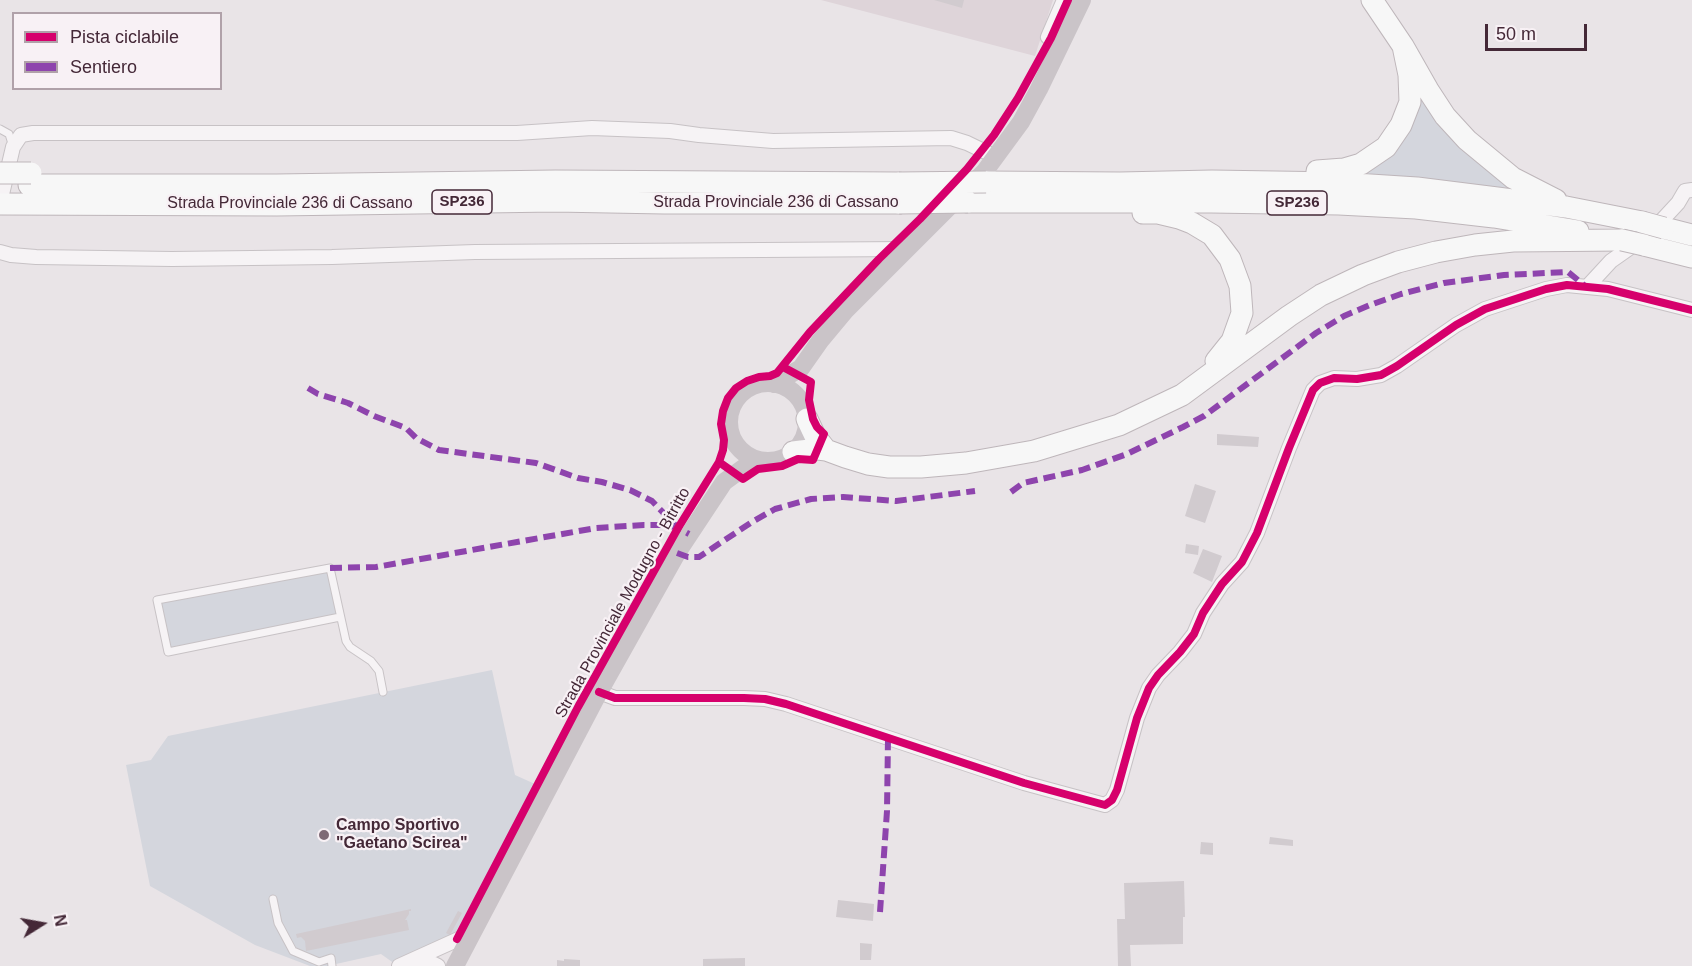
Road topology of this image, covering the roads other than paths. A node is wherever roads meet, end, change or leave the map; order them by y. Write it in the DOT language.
graph roads {
  1 [pos="1064,0"];
  2 [pos="1082,0"];
  3 [pos="1372,0"];
  4 [pos="1060,46"];
  5 [pos="1403,46"];
  6 [pos="0,129"];
  7 [pos="13,147"];
  8 [pos="996,157"];
  9 [pos="0,173"];
  10 [pos="1120,183"];
  11 [pos="0,185"];
  12 [pos="29,187"];
  13 [pos="1692,190"];
  14 [pos="899,193"];
  15 [pos="968,202"];
  16 [pos="0,203"];
  17 [pos="1566,207"];
  18 [pos="1692,235"];
  19 [pos="1622,240"];
  20 [pos="906,249"];
  21 [pos="0,252"];
  22 [pos="1692,257"];
  23 [pos="1587,287"];
  24 [pos="1692,310"];
  25 [pos="801,368"];
  26 [pos="774,384"];
  27 [pos="1182,395"];
  28 [pos="804,410"];
  29 [pos="731,434"];
  30 [pos="826,450"];
  31 [pos="793,452"];
  32 [pos="758,460"];
  33 [pos="724,482"];
  34 [pos="340,617"];
  35 [pos="383,692"];
  36 [pos="598,692"];
  37 [pos="273,899"];
  38 [pos="472,933"];
  39 [pos="333,966"];
  40 [pos="400,966"];
  41 [pos="438,966"];
  42 [pos="455,966"];
  1 -- 4 [label="street"];
  2 -- 4 [label="main road"];
  3 -- 5 [label="highway"];
  4 -- 8 [label="main road"];
  5 -- 10 [label="highway"];
  5 -- 17 [label="highway"];
  6 -- 7 [label="lane"];
  7 -- 8 [label="street"];
  7 -- 16 [label="street"];
  8 -- 20 [label="main road"];
  9 -- 12 [label="highway, bridge"];
  10 -- 14 [label="highway, Strada Provinciale 236 di Cassano / SP236, bridge"];
  10 -- 17 [label="highway, Strada Provinciale 236 di Cassano / SP236"];
  11 -- 12 [label="highway, Strada Provinciale 236 di Cassano / SP236"];
  12 -- 14 [label="highway, Strada Provinciale 236 di Cassano / SP236"];
  12 -- 14 [label="highway, Strada Provinciale 236 di Cassano / SP236"];
  12 -- 16 [label="highway, Strada Provinciale 236 di Cassano / SP236"];
  13 -- 23 [label="street"];
  14 -- 15 [label="highway, Strada Provinciale 236 di Cassano / SP236, bridge"];
  15 -- 19 [label="highway, Strada Provinciale 236 di Cassano / SP236"];
  15 -- 27 [label="highway"];
  17 -- 18 [label="highway, Strada Provinciale 236 di Cassano / SP236, bridge"];
  19 -- 22 [label="highway, Strada Provinciale 236 di Cassano / SP236, bridge"];
  19 -- 27 [label="highway"];
  20 -- 21 [label="street"];
  20 -- 25 [label="main road"];
  23 -- 24 [label="street"];
  23 -- 36 [label="street"];
  25 -- 26 [label="main road"];
  25 -- 28 [label="main road"];
  26 -- 28 [label="main road"];
  26 -- 29 [label="main road"];
  27 -- 30 [label="highway"];
  28 -- 30 [label="highway"];
  28 -- 31 [label="main road"];
  29 -- 32 [label="main road"];
  29 -- 33 [label="main road"];
  30 -- 31 [label="highway"];
  31 -- 32 [label="main road"];
  32 -- 33 [label="main road"];
  33 -- 36 [label="main road"];
  34 -- 34 [label="lane"];
  34 -- 35 [label="lane"];
  36 -- 38 [label="main road"];
  37 -- 39 [label="lane"];
  38 -- 40 [label="street"];
  38 -- 42 [label="main road"];
  40 -- 41 [label="street"];
}
